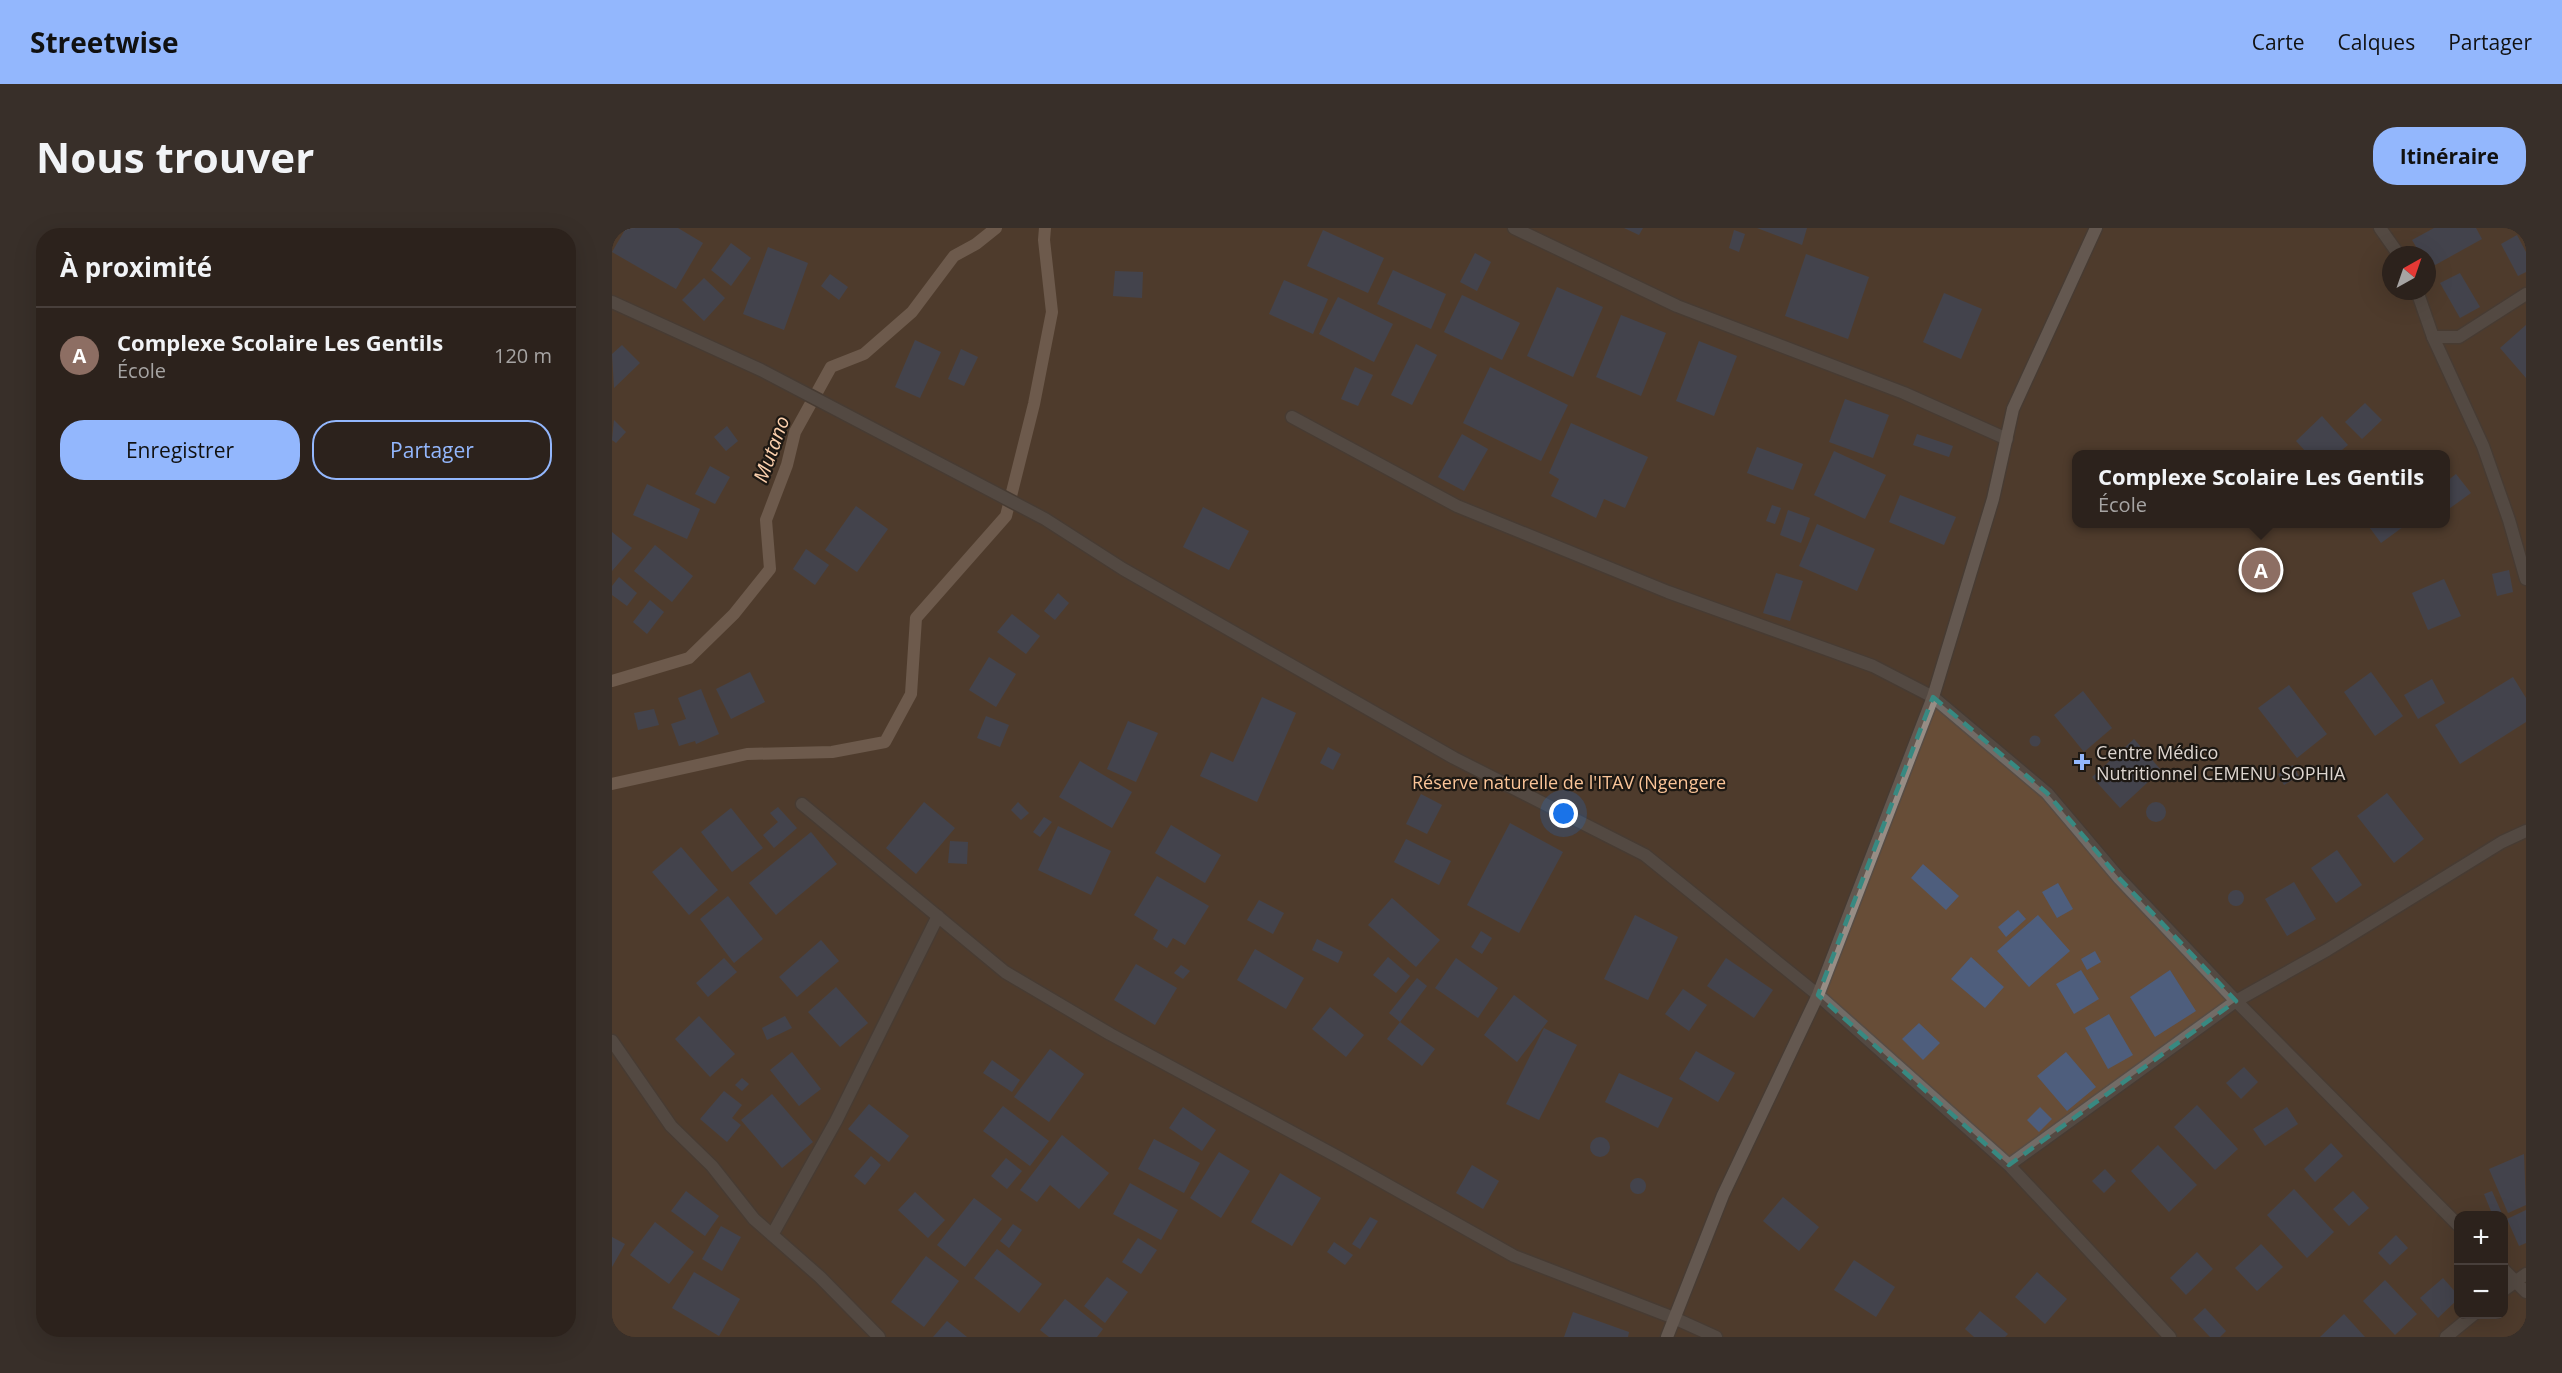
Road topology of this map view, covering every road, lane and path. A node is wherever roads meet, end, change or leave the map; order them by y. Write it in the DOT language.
graph roads {
  1 [pos="1514,228"];
  2 [pos="2096,228"];
  3 [pos="2380,228"];
  4 [pos="2393,246"];
  5 [pos="2526,294"];
  6 [pos="2420,300"];
  7 [pos="612,302"];
  8 [pos="2433,337"];
  9 [pos="1292,417"];
  10 [pos="2007,439"];
  11 [pos="2526,579"];
  12 [pos="1933,697"];
  13 [pos="802,804"];
  14 [pos="2526,831"];
  15 [pos="938,916"];
  16 [pos="1818,995"];
  17 [pos="2236,1001"];
  18 [pos="612,1041"];
  19 [pos="2009,1165"];
  20 [pos="2454,1221"];
  21 [pos="772,1235"];
  22 [pos="2508,1274"];
  23 [pos="2526,1274"];
  24 [pos="2514,1281"];
  25 [pos="2508,1286"];
  26 [pos="2526,1292"];
  27 [pos="1674,1318"];
  28 [pos="2468,1319"];
  29 [pos="879,1337"];
  30 [pos="1667,1337"];
  31 [pos="1716,1337"];
  32 [pos="2170,1337"];
  33 [pos="2446,1337"];
  1 -- 10 [label="street"];
  2 -- 10 [label="street"];
  3 -- 4 [label="street"];
  5 -- 8 [label="street"];
  6 -- 8 [label="street"];
  7 -- 16 [label="street"];
  8 -- 11 [label="street"];
  9 -- 12 [label="street"];
  10 -- 12 [label="street"];
  12 -- 16 [label="street"];
  12 -- 17 [label="street"];
  13 -- 15 [label="street"];
  14 -- 17 [label="street"];
  15 -- 21 [label="street"];
  15 -- 27 [label="street"];
  16 -- 19 [label="street"];
  16 -- 27 [label="street"];
  17 -- 19 [label="street"];
  17 -- 20 [label="street"];
  18 -- 21 [label="street"];
  19 -- 32 [label="street"];
  21 -- 29 [label="street"];
  22 -- 24 [label="street"];
  23 -- 24 [label="street"];
  24 -- 25 [label="street"];
  24 -- 26 [label="street"];
  27 -- 30 [label="street"];
  27 -- 31 [label="street"];
  28 -- 33 [label="street"];
}
